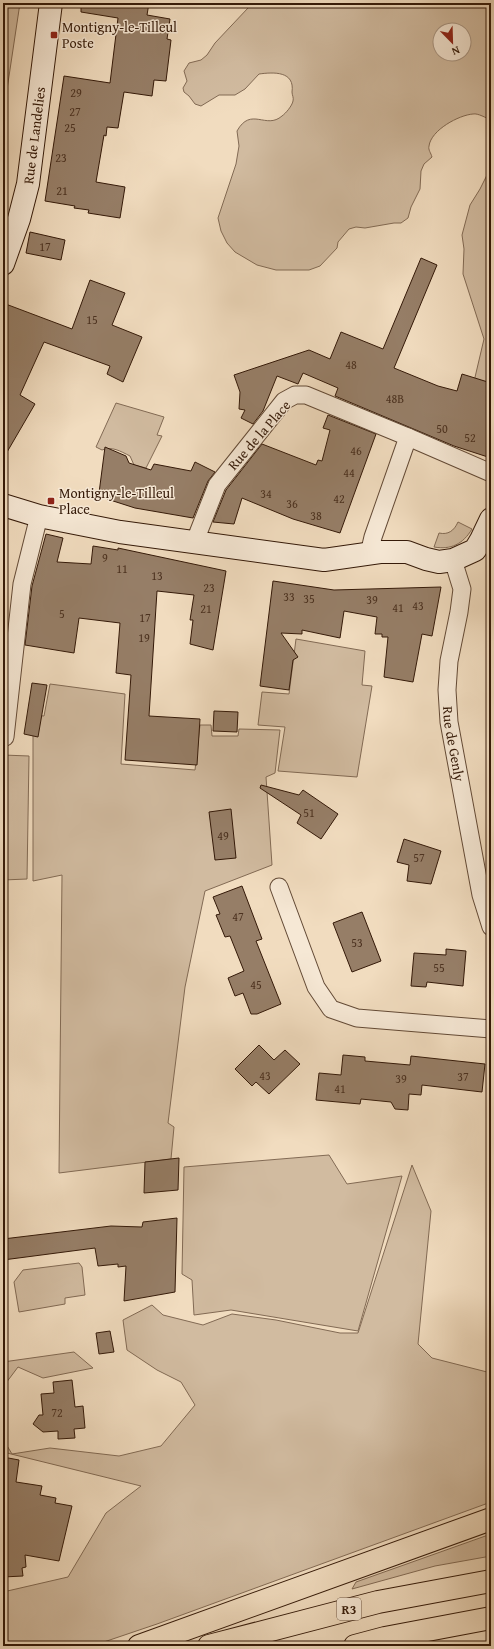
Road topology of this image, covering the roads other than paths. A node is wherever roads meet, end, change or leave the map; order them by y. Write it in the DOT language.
graph roads {
  1 [pos="51,3"];
  2 [pos="3,264"];
  3 [pos="408,437"];
  4 [pos="491,473"];
  5 [pos="3,505"];
  6 [pos="39,516"];
  7 [pos="491,519"];
  8 [pos="195,541"];
  9 [pos="369,554"];
  10 [pos="454,560"];
  11 [pos="5,737"];
  12 [pos="279,888"];
  13 [pos="491,927"];
  14 [pos="491,1030"];
  15 [pos="491,1519"];
  16 [pos="491,1580"];
  17 [pos="491,1618"];
  18 [pos="139,1646"];
  19 [pos="209,1646"];
  20 [pos="355,1646"];
  1 -- 2 [label="main road, Rue de Landelies"];
  3 -- 4 [label="street, Rue de la Place"];
  3 -- 8 [label="street, Rue de la Place"];
  3 -- 9 [label="street"];
  5 -- 6 [label="main road"];
  6 -- 8 [label="main road"];
  6 -- 11 [label="street"];
  7 -- 10 [label="main road"];
  8 -- 9 [label="main road"];
  9 -- 10 [label="main road"];
  10 -- 13 [label="street, Rue de Genly"];
  12 -- 14 [label="street"];
  15 -- 18 [label="highway"];
  16 -- 19 [label="highway, R3"];
  17 -- 20 [label="highway"];
}
